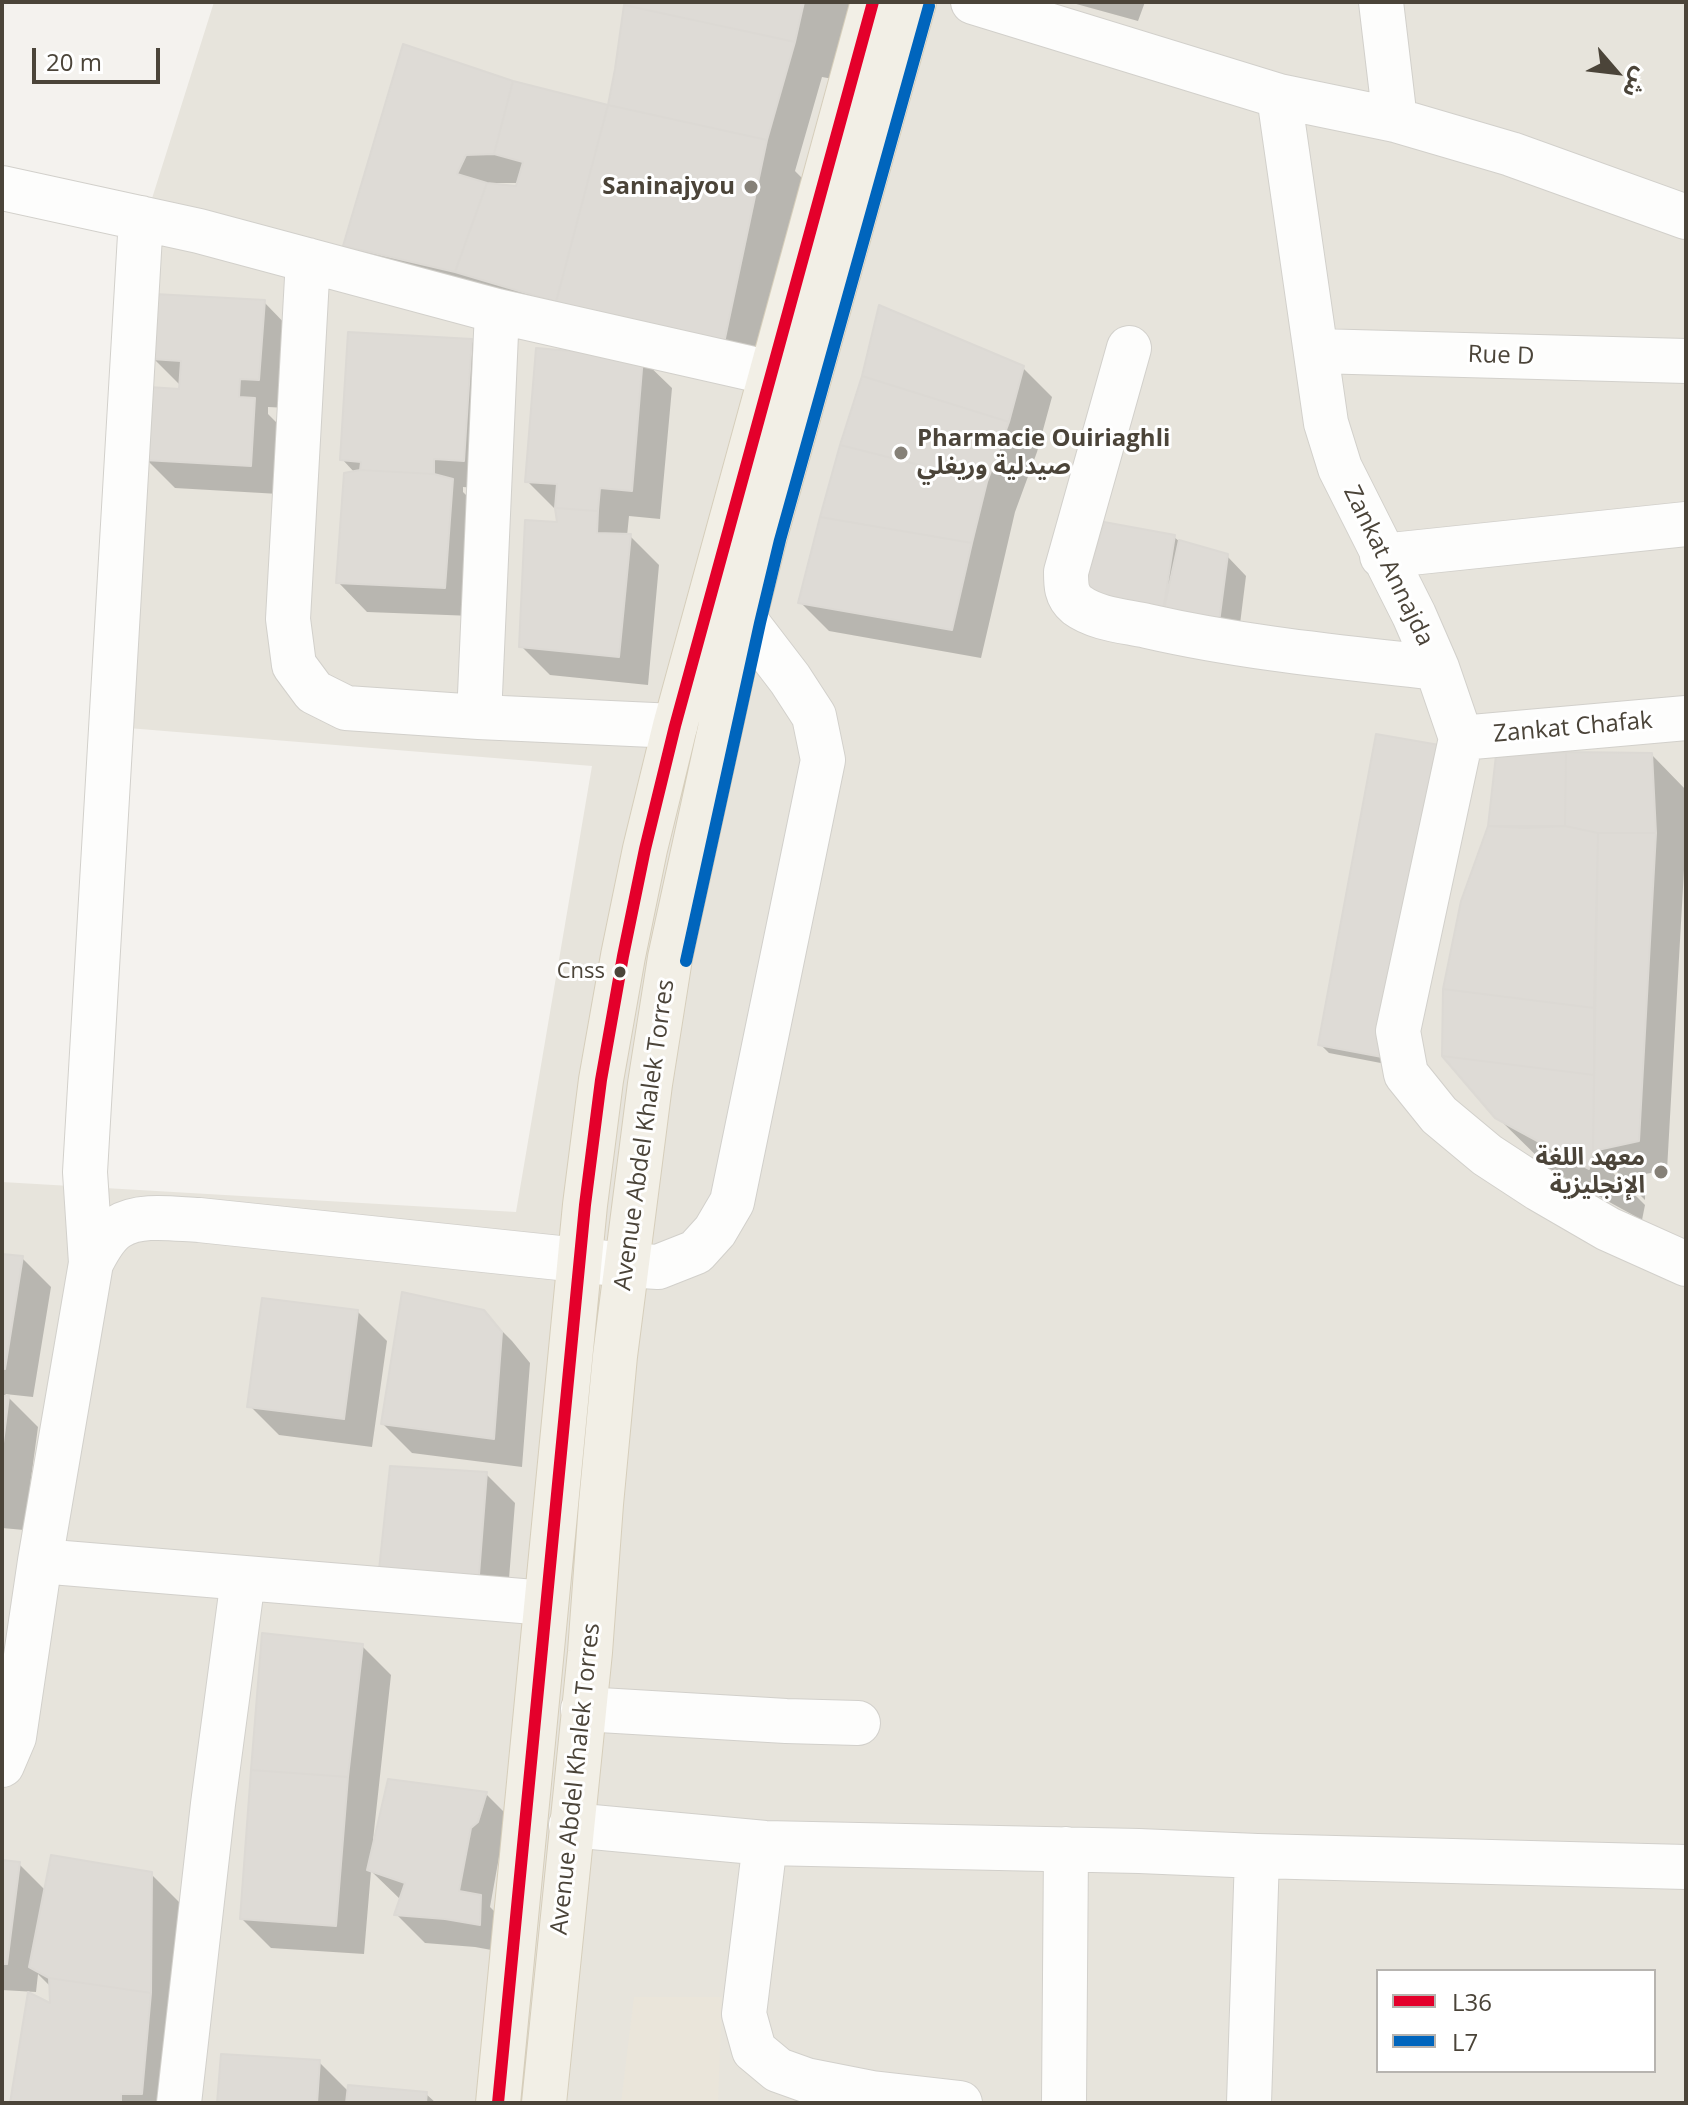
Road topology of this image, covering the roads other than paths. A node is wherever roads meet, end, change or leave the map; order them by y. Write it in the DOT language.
graph roads {
  1 [pos="873,2"];
  2 [pos="914,2"];
  3 [pos="973,2"];
  4 [pos="1381,2"];
  5 [pos="1279,96"];
  6 [pos="1395,120"];
  7 [pos="2,188"];
  8 [pos="1686,217"];
  9 [pos="141,218"];
  10 [pos="308,260"];
  11 [pos="497,311"];
  12 [pos="1129,348"];
  13 [pos="1316,351"];
  14 [pos="1686,361"];
  15 [pos="771,373"];
  16 [pos="1686,524"];
  17 [pos="1382,556"];
  18 [pos="726,615"];
  19 [pos="1437,668"];
  20 [pos="479,717"];
  21 [pos="1686,718"];
  22 [pos="675,726"];
  23 [pos="1461,738"];
  24 [pos="579,1260"];
  25 [pos="91,1263"];
  26 [pos="1686,1264"];
  27 [pos="626,1265"];
  28 [pos="40,1561"];
  29 [pos="243,1579"];
  30 [pos="546,1603"];
  31 [pos="583,1709"];
  32 [pos="858,1723"];
  33 [pos="2,1765"];
  34 [pos="571,1825"];
  35 [pos="765,1843"];
  36 [pos="1066,1849"];
  37 [pos="1257,1856"];
  38 [pos="1686,1867"];
  39 [pos="872,2098"];
  40 [pos="179,2103"];
  41 [pos="498,2103"];
  42 [pos="544,2103"];
  43 [pos="960,2103"];
  44 [pos="1064,2103"];
  45 [pos="1249,2103"];
  1 -- 15 [label="main road, Avenue Abdel Khalek Torres"];
  2 -- 18 [label="main road, Avenue Abdel Khalek Torres"];
  3 -- 5 [label="street"];
  4 -- 6 [label="street"];
  5 -- 6 [label="street"];
  5 -- 13 [label="street, Zankat Annajda"];
  6 -- 8 [label="street"];
  7 -- 9 [label="street"];
  9 -- 10 [label="street"];
  9 -- 25 [label="street"];
  10 -- 11 [label="street"];
  10 -- 20 [label="street"];
  11 -- 15 [label="street"];
  11 -- 20 [label="street"];
  12 -- 19 [label="street"];
  13 -- 14 [label="street, Rue D"];
  13 -- 17 [label="street, Zankat Annajda"];
  15 -- 18 [label="main road, Avenue Abdel Khalek Torres"];
  16 -- 17 [label="street"];
  17 -- 19 [label="street, Zankat Annajda"];
  18 -- 22 [label="main road, Avenue Abdel Khalek Torres"];
  18 -- 27 [label="main road, Avenue Abdel Khalek Torres"];
  18 -- 27 [label="street"];
  19 -- 23 [label="street, Zankat Annajda"];
  20 -- 22 [label="street"];
  21 -- 23 [label="street, Zankat Chafak"];
  22 -- 24 [label="main road, Avenue Abdel Khalek Torres"];
  23 -- 26 [label="street"];
  24 -- 25 [label="street"];
  24 -- 27 [label="street"];
  24 -- 30 [label="main road, Avenue Abdel Khalek Torres"];
  25 -- 28 [label="street"];
  27 -- 31 [label="main road, Avenue Abdel Khalek Torres"];
  28 -- 29 [label="street"];
  28 -- 33 [label="street"];
  29 -- 30 [label="street"];
  29 -- 40 [label="street"];
  30 -- 41 [label="main road, Avenue Abdel Khalek Torres"];
  31 -- 32 [label="street"];
  31 -- 34 [label="main road, Avenue Abdel Khalek Torres"];
  34 -- 35 [label="street"];
  34 -- 42 [label="main road, Avenue Abdel Khalek Torres"];
  35 -- 36 [label="street"];
  35 -- 39 [label="street"];
  36 -- 37 [label="street"];
  36 -- 44 [label="street"];
  37 -- 38 [label="street"];
  37 -- 45 [label="street"];
  39 -- 43 [label="street"];
}
